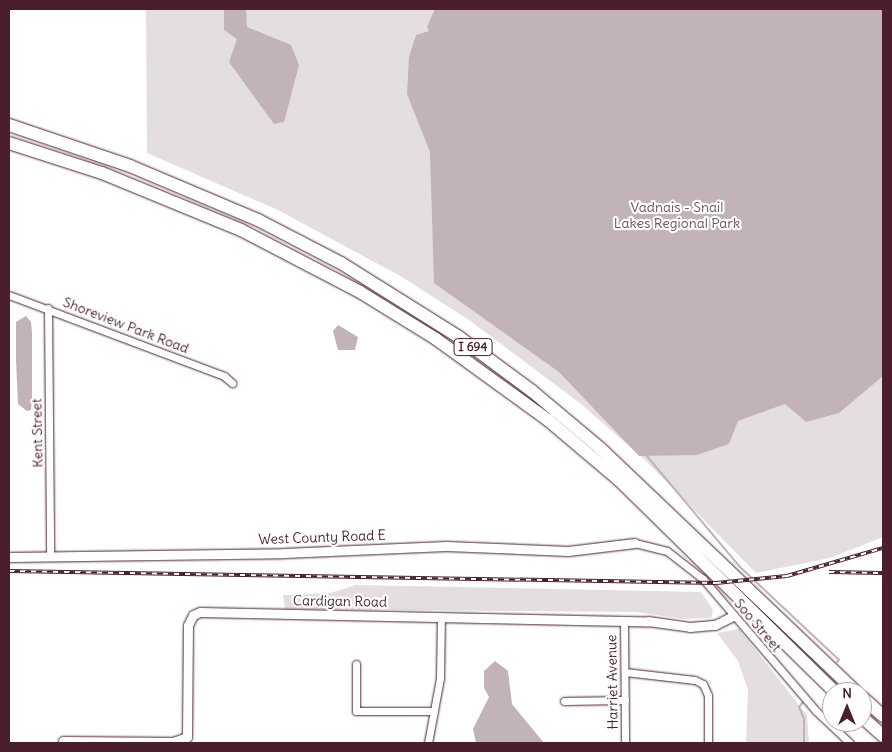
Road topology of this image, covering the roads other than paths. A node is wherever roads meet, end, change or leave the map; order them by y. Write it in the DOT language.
graph roads {
  1 [pos="9,125"];
  2 [pos="9,143"];
  3 [pos="9,295"];
  4 [pos="48,308"];
  5 [pos="232,383"];
  6 [pos="635,543"];
  7 [pos="9,557"];
  8 [pos="50,557"];
  9 [pos="733,616"];
  10 [pos="440,617"];
  11 [pos="624,621"];
  12 [pos="356,664"];
  13 [pos="625,672"];
  14 [pos="825,682"];
  15 [pos="846,682"];
  16 [pos="625,700"];
  17 [pos="564,701"];
  18 [pos="872,706"];
  19 [pos="434,711"];
  20 [pos="883,716"];
  21 [pos="872,726"];
  22 [pos="883,736"];
  23 [pos="63,741"];
  24 [pos="428,743"];
  25 [pos="625,743"];
  26 [pos="708,743"];
  27 [pos="850,743"];
  1 -- 15 [label="highway, I 694"];
  2 -- 14 [label="highway, I 694"];
  3 -- 4 [label="street, Shoreview Park Road"];
  4 -- 5 [label="street, Shoreview Park Road"];
  4 -- 8 [label="street, Kent Street"];
  6 -- 8 [label="street, West County Road E"];
  6 -- 9 [label="street, Soo Street"];
  7 -- 8 [label="street, West County Road E"];
  9 -- 11 [label="street, Cardigan Road"];
  9 -- 27 [label="street, Soo Street"];
  10 -- 11 [label="street, Cardigan Road"];
  10 -- 19 [label="street"];
  10 -- 23 [label="street, Cardigan Road"];
  11 -- 13 [label="street, Harriet Avenue"];
  12 -- 19 [label="street"];
  13 -- 16 [label="street, Harriet Avenue"];
  13 -- 26 [label="street"];
  16 -- 17 [label="street"];
  16 -- 25 [label="street, Harriet Avenue"];
  18 -- 20 [label="highway"];
  19 -- 24 [label="street"];
  21 -- 22 [label="highway"];
}
